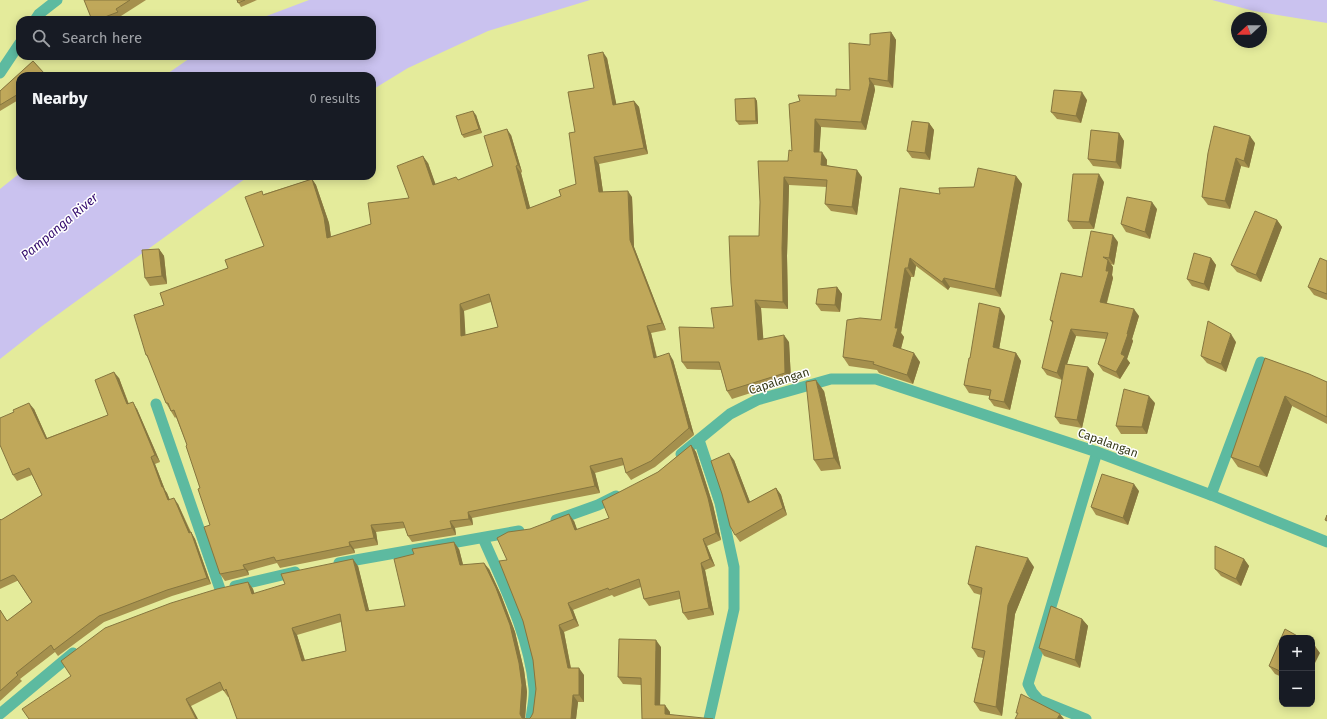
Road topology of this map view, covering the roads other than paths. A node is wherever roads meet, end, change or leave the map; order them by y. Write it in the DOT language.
graph roads {
  1 [pos="57,0"];
  2 [pos="38,16"];
  3 [pos="16,49"];
  4 [pos="0,73"];
  5 [pos="1261,362"];
  6 [pos="156,404"];
  7 [pos="699,440"];
  8 [pos="1097,452"];
  9 [pos="670,463"];
  10 [pos="624,491"];
  11 [pos="1211,495"];
  12 [pos="547,524"];
  13 [pos="532,529"];
  14 [pos="483,538"];
  15 [pos="1327,542"];
  16 [pos="330,565"];
  17 [pos="308,569"];
  18 [pos="83,646"];
  19 [pos="0,714"];
  20 [pos="531,719"];
  21 [pos="709,719"];
  22 [pos="1086,719"];
  1 -- 2 [label="street"];
  3 -- 4 [label="street"];
  5 -- 11 [label="street"];
  6 -- 17 [label="street"];
  7 -- 8 [label="street, Capalangan"];
  7 -- 9 [label="street, Capalangan"];
  7 -- 21 [label="street"];
  8 -- 11 [label="street, Capalangan"];
  8 -- 22 [label="street"];
  10 -- 12 [label="street"];
  11 -- 15 [label="street, Capalangan"];
  13 -- 14 [label="street"];
  14 -- 16 [label="street"];
  14 -- 20 [label="street"];
  18 -- 19 [label="street"];
}
